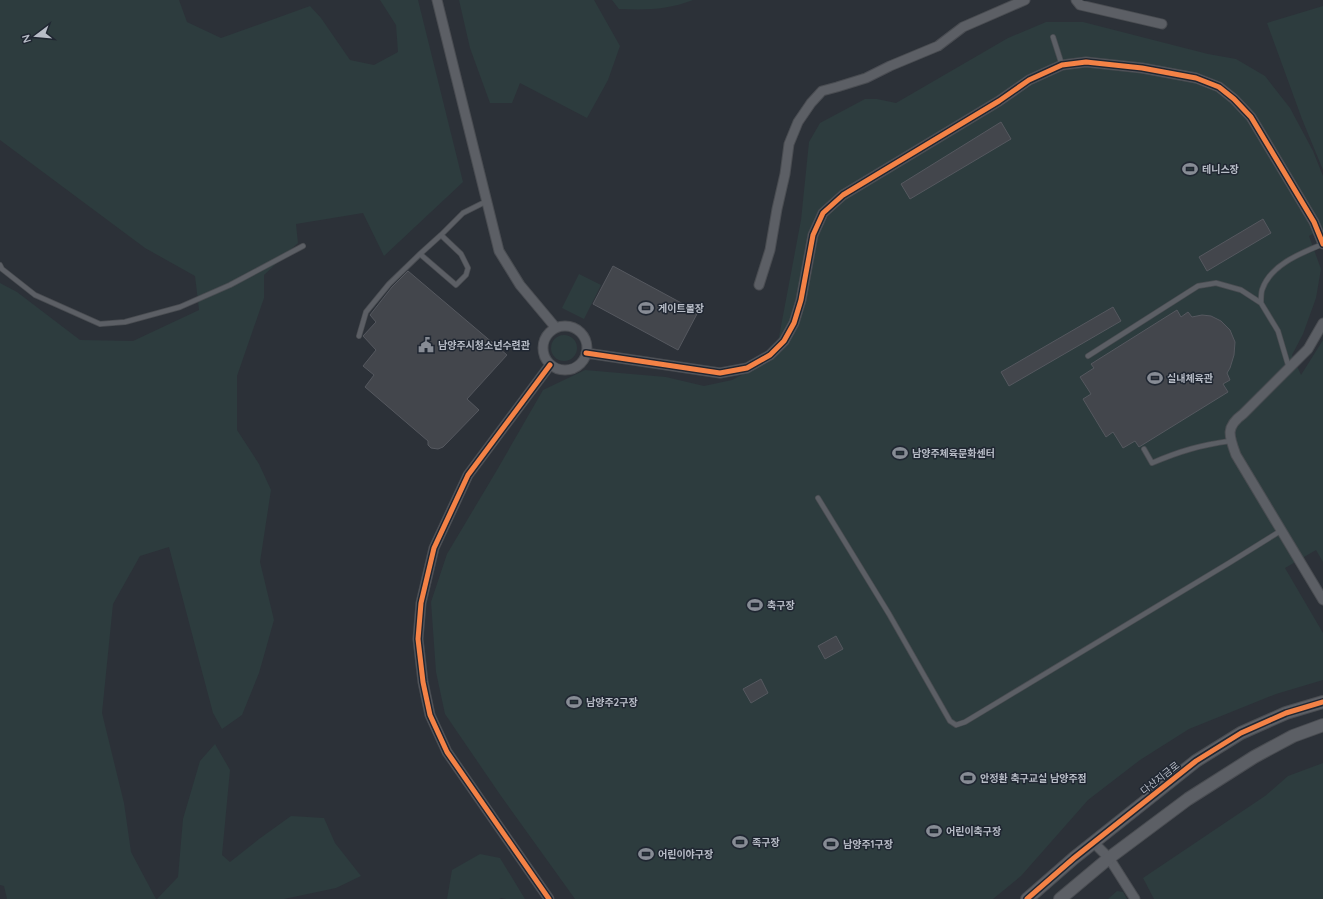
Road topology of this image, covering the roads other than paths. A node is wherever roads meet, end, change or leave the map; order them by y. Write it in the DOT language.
graph roads {
  1 [pos="437,0"];
  2 [pos="1025,0"];
  3 [pos="1076,0"];
  4 [pos="1162,24"];
  5 [pos="1053,37"];
  6 [pos="1062,65"];
  7 [pos="487,201"];
  8 [pos="441,235"];
  9 [pos="1323,244"];
  10 [pos="303,246"];
  11 [pos="420,254"];
  12 [pos="0,265"];
  13 [pos="759,285"];
  14 [pos="1261,303"];
  15 [pos="1323,323"];
  16 [pos="556,328"];
  17 [pos="360,336"];
  18 [pos="586,353"];
  19 [pos="1088,356"];
  20 [pos="550,365"];
  21 [pos="1289,368"];
  22 [pos="1230,441"];
  23 [pos="1144,449"];
  24 [pos="818,498"];
  25 [pos="1282,530"];
  26 [pos="1323,600"];
  27 [pos="1323,702"];
  28 [pos="1323,725"];
  29 [pos="1094,843"];
  30 [pos="1109,858"];
  31 [pos="549,899"];
  32 [pos="1027,899"];
  33 [pos="1060,899"];
  34 [pos="1135,899"];
  1 -- 7 [label="street"];
  2 -- 13 [label="street"];
  3 -- 4 [label="street"];
  5 -- 6 [label="lane"];
  6 -- 9 [label="street"];
  6 -- 18 [label="street"];
  7 -- 8 [label="lane"];
  7 -- 16 [label="street"];
  8 -- 11 [label="lane"];
  8 -- 11 [label="lane"];
  9 -- 14 [label="lane"];
  10 -- 12 [label="lane"];
  11 -- 17 [label="lane"];
  14 -- 19 [label="lane"];
  14 -- 21 [label="lane"];
  15 -- 21 [label="street"];
  16 -- 18 [label="street"];
  16 -- 20 [label="street"];
  18 -- 20 [label="street"];
  20 -- 31 [label="street"];
  21 -- 22 [label="street"];
  22 -- 23 [label="lane"];
  22 -- 25 [label="street"];
  24 -- 25 [label="lane"];
  25 -- 26 [label="street"];
  27 -- 29 [label="street, 다산지금로"];
  28 -- 30 [label="street"];
  29 -- 30 [label="street"];
  29 -- 32 [label="street, 다산지금로"];
  30 -- 33 [label="street"];
  30 -- 34 [label="street"];
}
